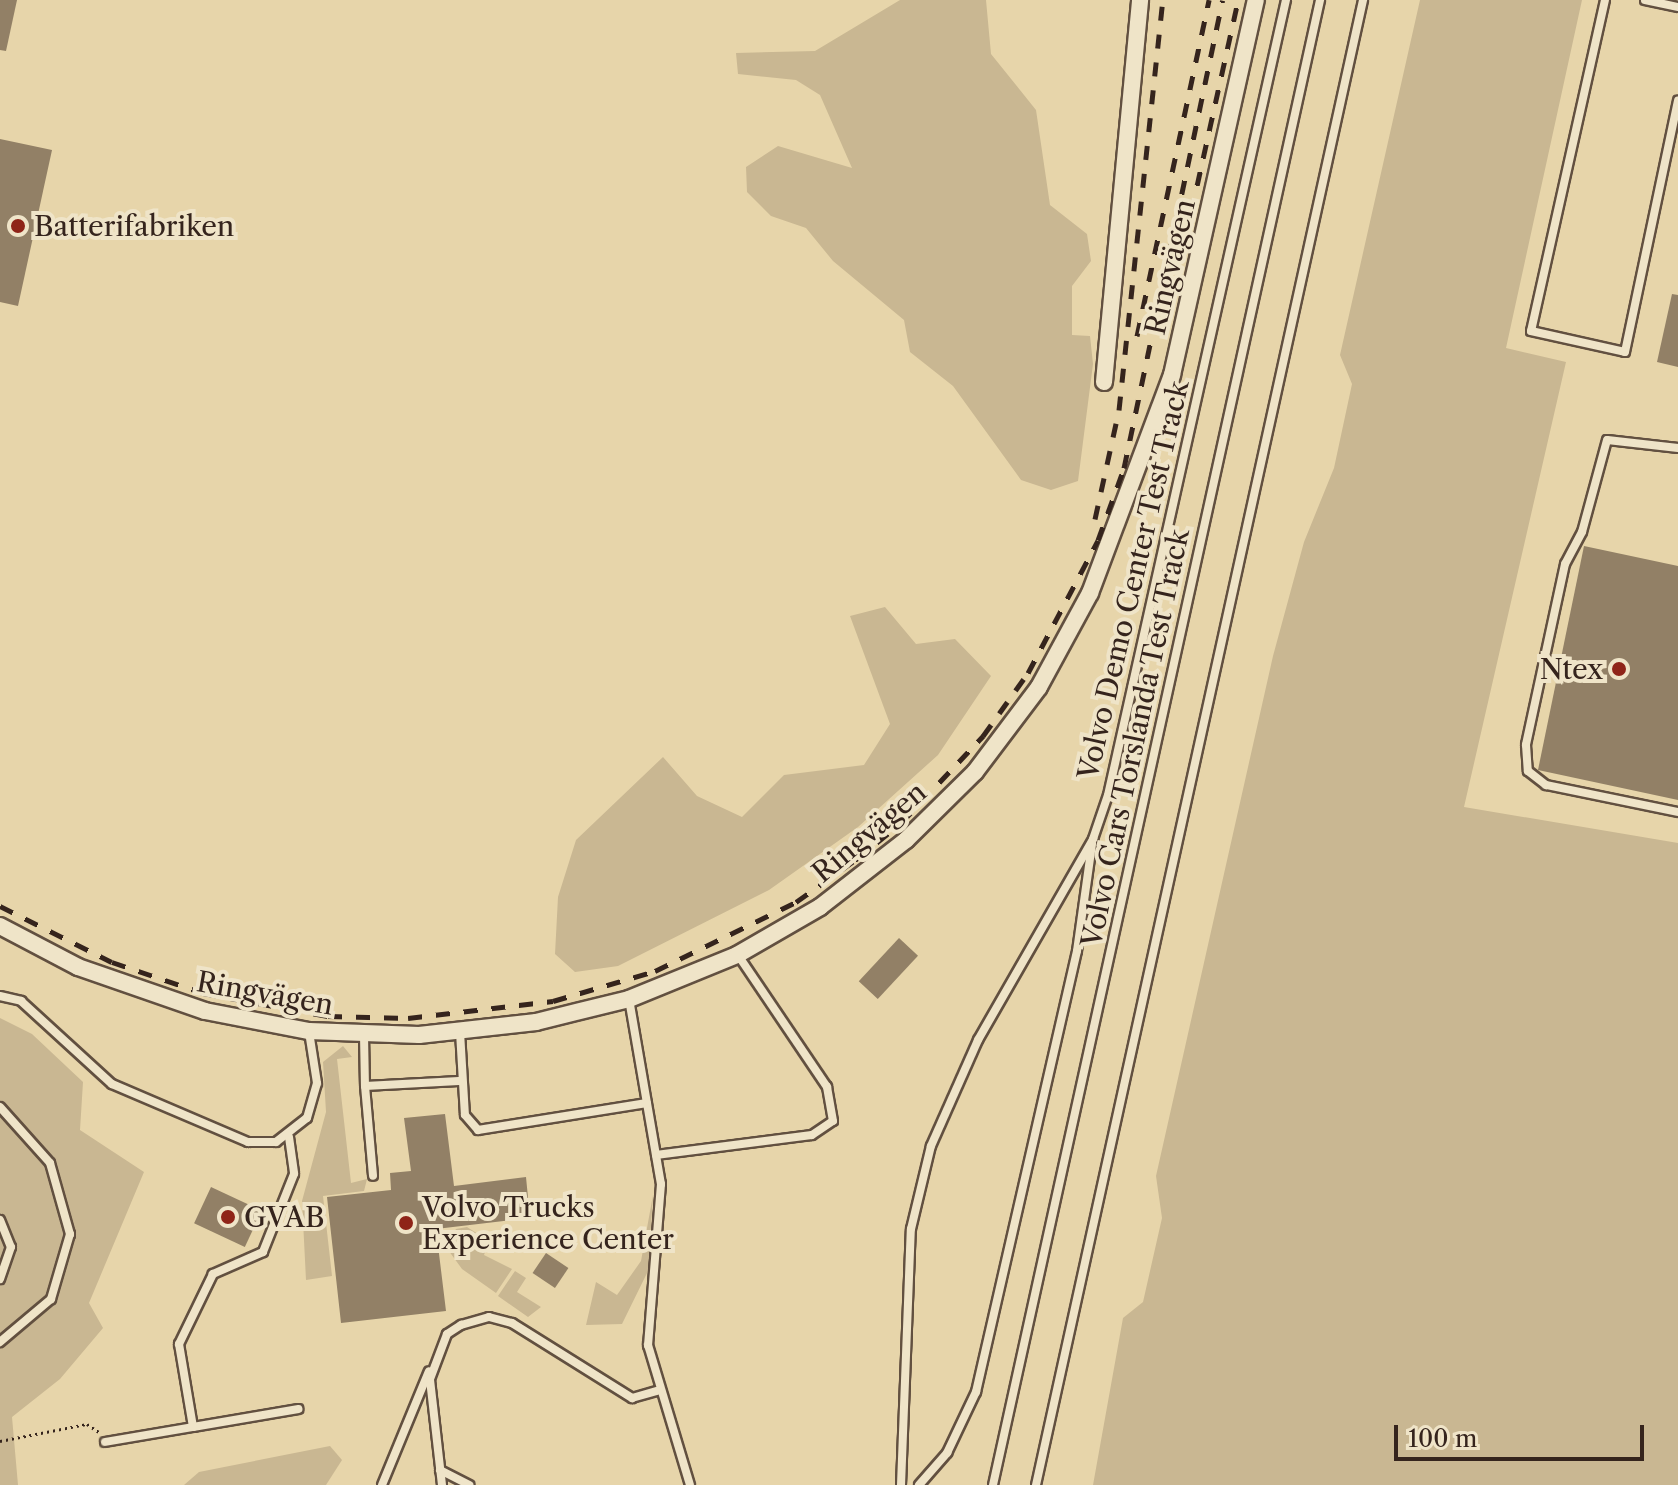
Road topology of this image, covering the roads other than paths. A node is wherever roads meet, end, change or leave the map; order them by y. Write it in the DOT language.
graph roads {
  1 [pos="1140,0"];
  2 [pos="1256,0"];
  3 [pos="1286,0"];
  4 [pos="1320,0"];
  5 [pos="1363,0"];
  6 [pos="1605,0"];
  7 [pos="1645,0"];
  8 [pos="1678,7"];
  9 [pos="1678,101"];
  10 [pos="1104,382"];
  11 [pos="1678,448"];
  12 [pos="1678,812"];
  13 [pos="1093,839"];
  14 [pos="0,926"];
  15 [pos="737,955"];
  16 [pos="0,996"];
  17 [pos="629,999"];
  18 [pos="309,1031"];
  19 [pos="460,1032"];
  20 [pos="364,1035"];
  21 [pos="459,1081"];
  22 [pos="365,1086"];
  23 [pos="647,1103"];
  24 [pos="0,1107"];
  25 [pos="289,1137"];
  26 [pos="656,1155"];
  27 [pos="373,1176"];
  28 [pos="0,1220"];
  29 [pos="0,1279"];
  30 [pos="0,1342"];
  31 [pos="432,1365"];
  32 [pos="657,1391"];
  33 [pos="298,1409"];
  34 [pos="193,1427"];
  35 [pos="105,1442"];
  36 [pos="440,1470"];
  37 [pos="382,1485"];
  38 [pos="442,1485"];
  39 [pos="469,1485"];
  40 [pos="690,1485"];
  41 [pos="901,1485"];
  42 [pos="919,1485"];
  43 [pos="993,1485"];
  44 [pos="1036,1485"];
  1 -- 10 [label="street"];
  2 -- 15 [label="street, Ringvägen"];
  3 -- 13 [label="lane, Volvo Demo Center Test Track"];
  4 -- 43 [label="lane, Volvo Cars Torslanda Test Track"];
  5 -- 44 [label="lane"];
  6 -- 9 [label="lane"];
  7 -- 8 [label="lane"];
  11 -- 12 [label="lane"];
  13 -- 41 [label="lane, Volvo Demo Center Test Track"];
  13 -- 42 [label="lane, Volvo Demo Center Test Track"];
  14 -- 18 [label="street, Ringvägen"];
  15 -- 17 [label="street, Ringvägen"];
  15 -- 26 [label="lane"];
  16 -- 25 [label="lane"];
  17 -- 19 [label="street, Ringvägen"];
  17 -- 23 [label="lane"];
  18 -- 20 [label="street, Ringvägen"];
  18 -- 25 [label="lane"];
  19 -- 20 [label="street, Ringvägen"];
  19 -- 21 [label="lane"];
  20 -- 22 [label="lane"];
  21 -- 22 [label="lane"];
  21 -- 23 [label="lane"];
  22 -- 27 [label="lane"];
  23 -- 26 [label="lane"];
  24 -- 30 [label="lane"];
  25 -- 34 [label="lane"];
  26 -- 32 [label="lane"];
  28 -- 29 [label="lane"];
  31 -- 32 [label="lane"];
  31 -- 36 [label="lane"];
  31 -- 37 [label="lane"];
  32 -- 40 [label="lane"];
  33 -- 34 [label="lane"];
  34 -- 35 [label="lane"];
  36 -- 38 [label="lane"];
  36 -- 39 [label="lane"];
}
